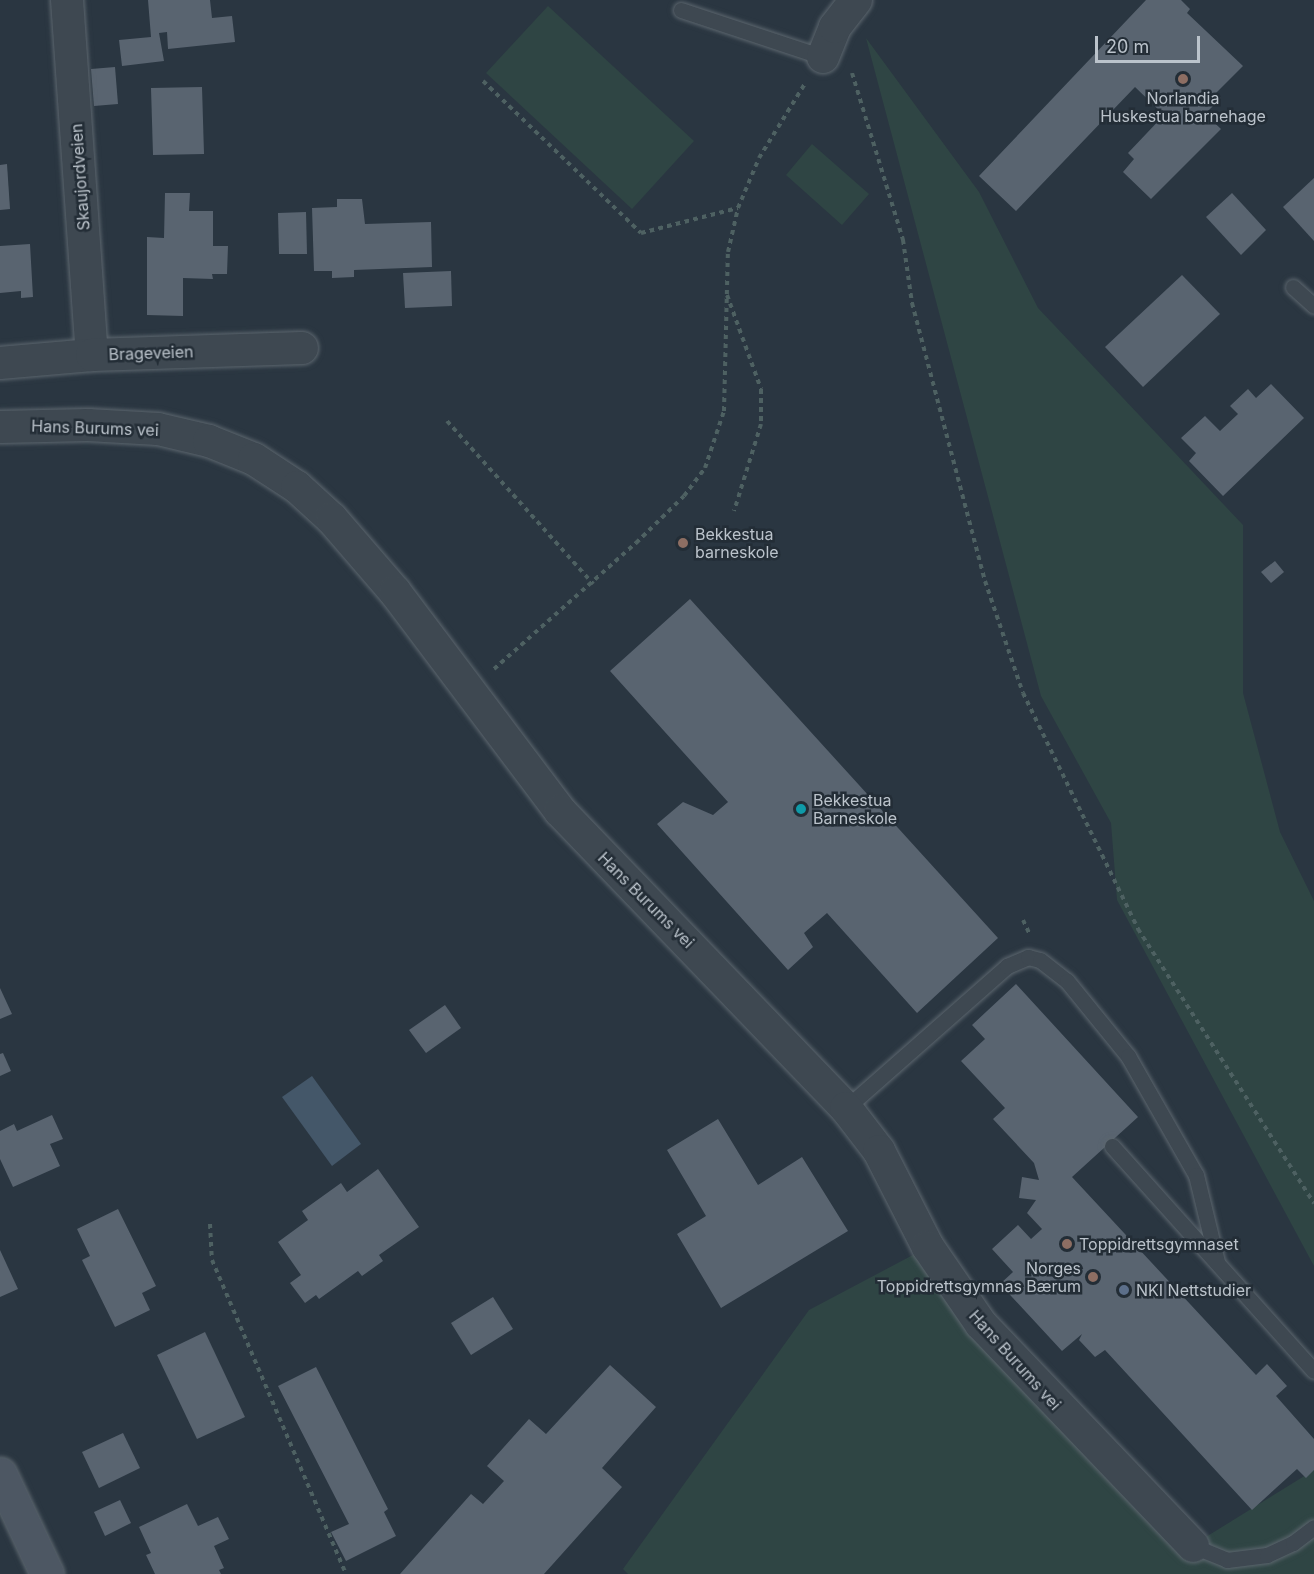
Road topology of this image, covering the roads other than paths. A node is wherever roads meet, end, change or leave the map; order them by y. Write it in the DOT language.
graph roads {
  1 [pos="67,0"];
  2 [pos="856,0"];
  3 [pos="681,10"];
  4 [pos="823,57"];
  5 [pos="1293,286"];
  6 [pos="1314,306"];
  7 [pos="302,348"];
  8 [pos="93,355"];
  9 [pos="0,363"];
  10 [pos="0,427"];
  11 [pos="846,1108"];
  12 [pos="1112,1146"];
  13 [pos="1217,1262"];
  14 [pos="1314,1371"];
  15 [pos="0,1474"];
  16 [pos="1314,1527"];
  17 [pos="1193,1546"];
  18 [pos="47,1574"];
  1 -- 8 [label="street, Skaujordveien"];
  2 -- 4 [label="street"];
  3 -- 4 [label="lane"];
  5 -- 6 [label="lane"];
  7 -- 8 [label="street, Brageveien"];
  8 -- 9 [label="street, Brageveien"];
  10 -- 11 [label="street, Hans Burums vei"];
  11 -- 13 [label="lane"];
  11 -- 17 [label="street, Hans Burums vei"];
  12 -- 13 [label="lane"];
  13 -- 14 [label="lane"];
  15 -- 18 [label="main road"];
  16 -- 17 [label="lane"];
}
